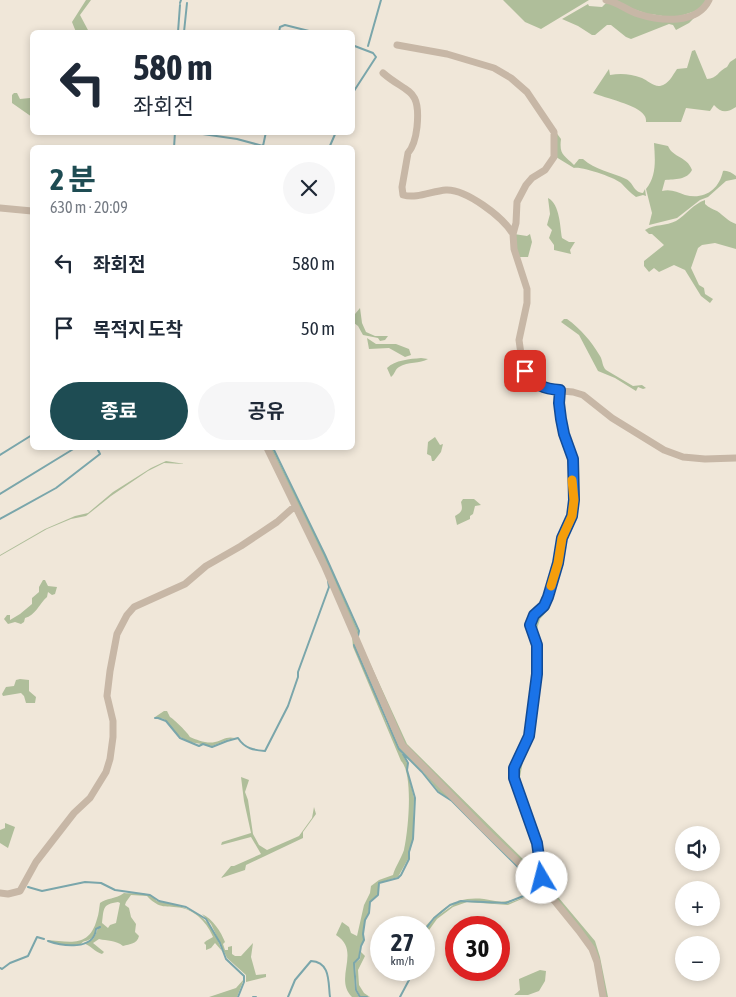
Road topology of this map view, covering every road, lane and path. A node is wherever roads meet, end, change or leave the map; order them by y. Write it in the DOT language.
graph roads {
  1 [pos="606,0"];
  2 [pos="709,0"];
  3 [pos="397,45"];
  4 [pos="382,73"];
  5 [pos="0,208"];
  6 [pos="30,211"];
  7 [pos="513,234"];
  8 [pos="560,390"];
  9 [pos="268,450"];
  10 [pos="736,458"];
  11 [pos="295,506"];
  12 [pos="0,893"];
  13 [pos="550,896"];
  14 [pos="603,997"];
  1 -- 2 [label="street"];
  3 -- 7 [label="street"];
  4 -- 7 [label="street"];
  5 -- 6 [label="street"];
  7 -- 8 [label="street"];
  8 -- 10 [label="street"];
  8 -- 13 [label="street"];
  9 -- 11 [label="street"];
  11 -- 12 [label="street"];
  11 -- 13 [label="street"];
  13 -- 14 [label="street"];
}
